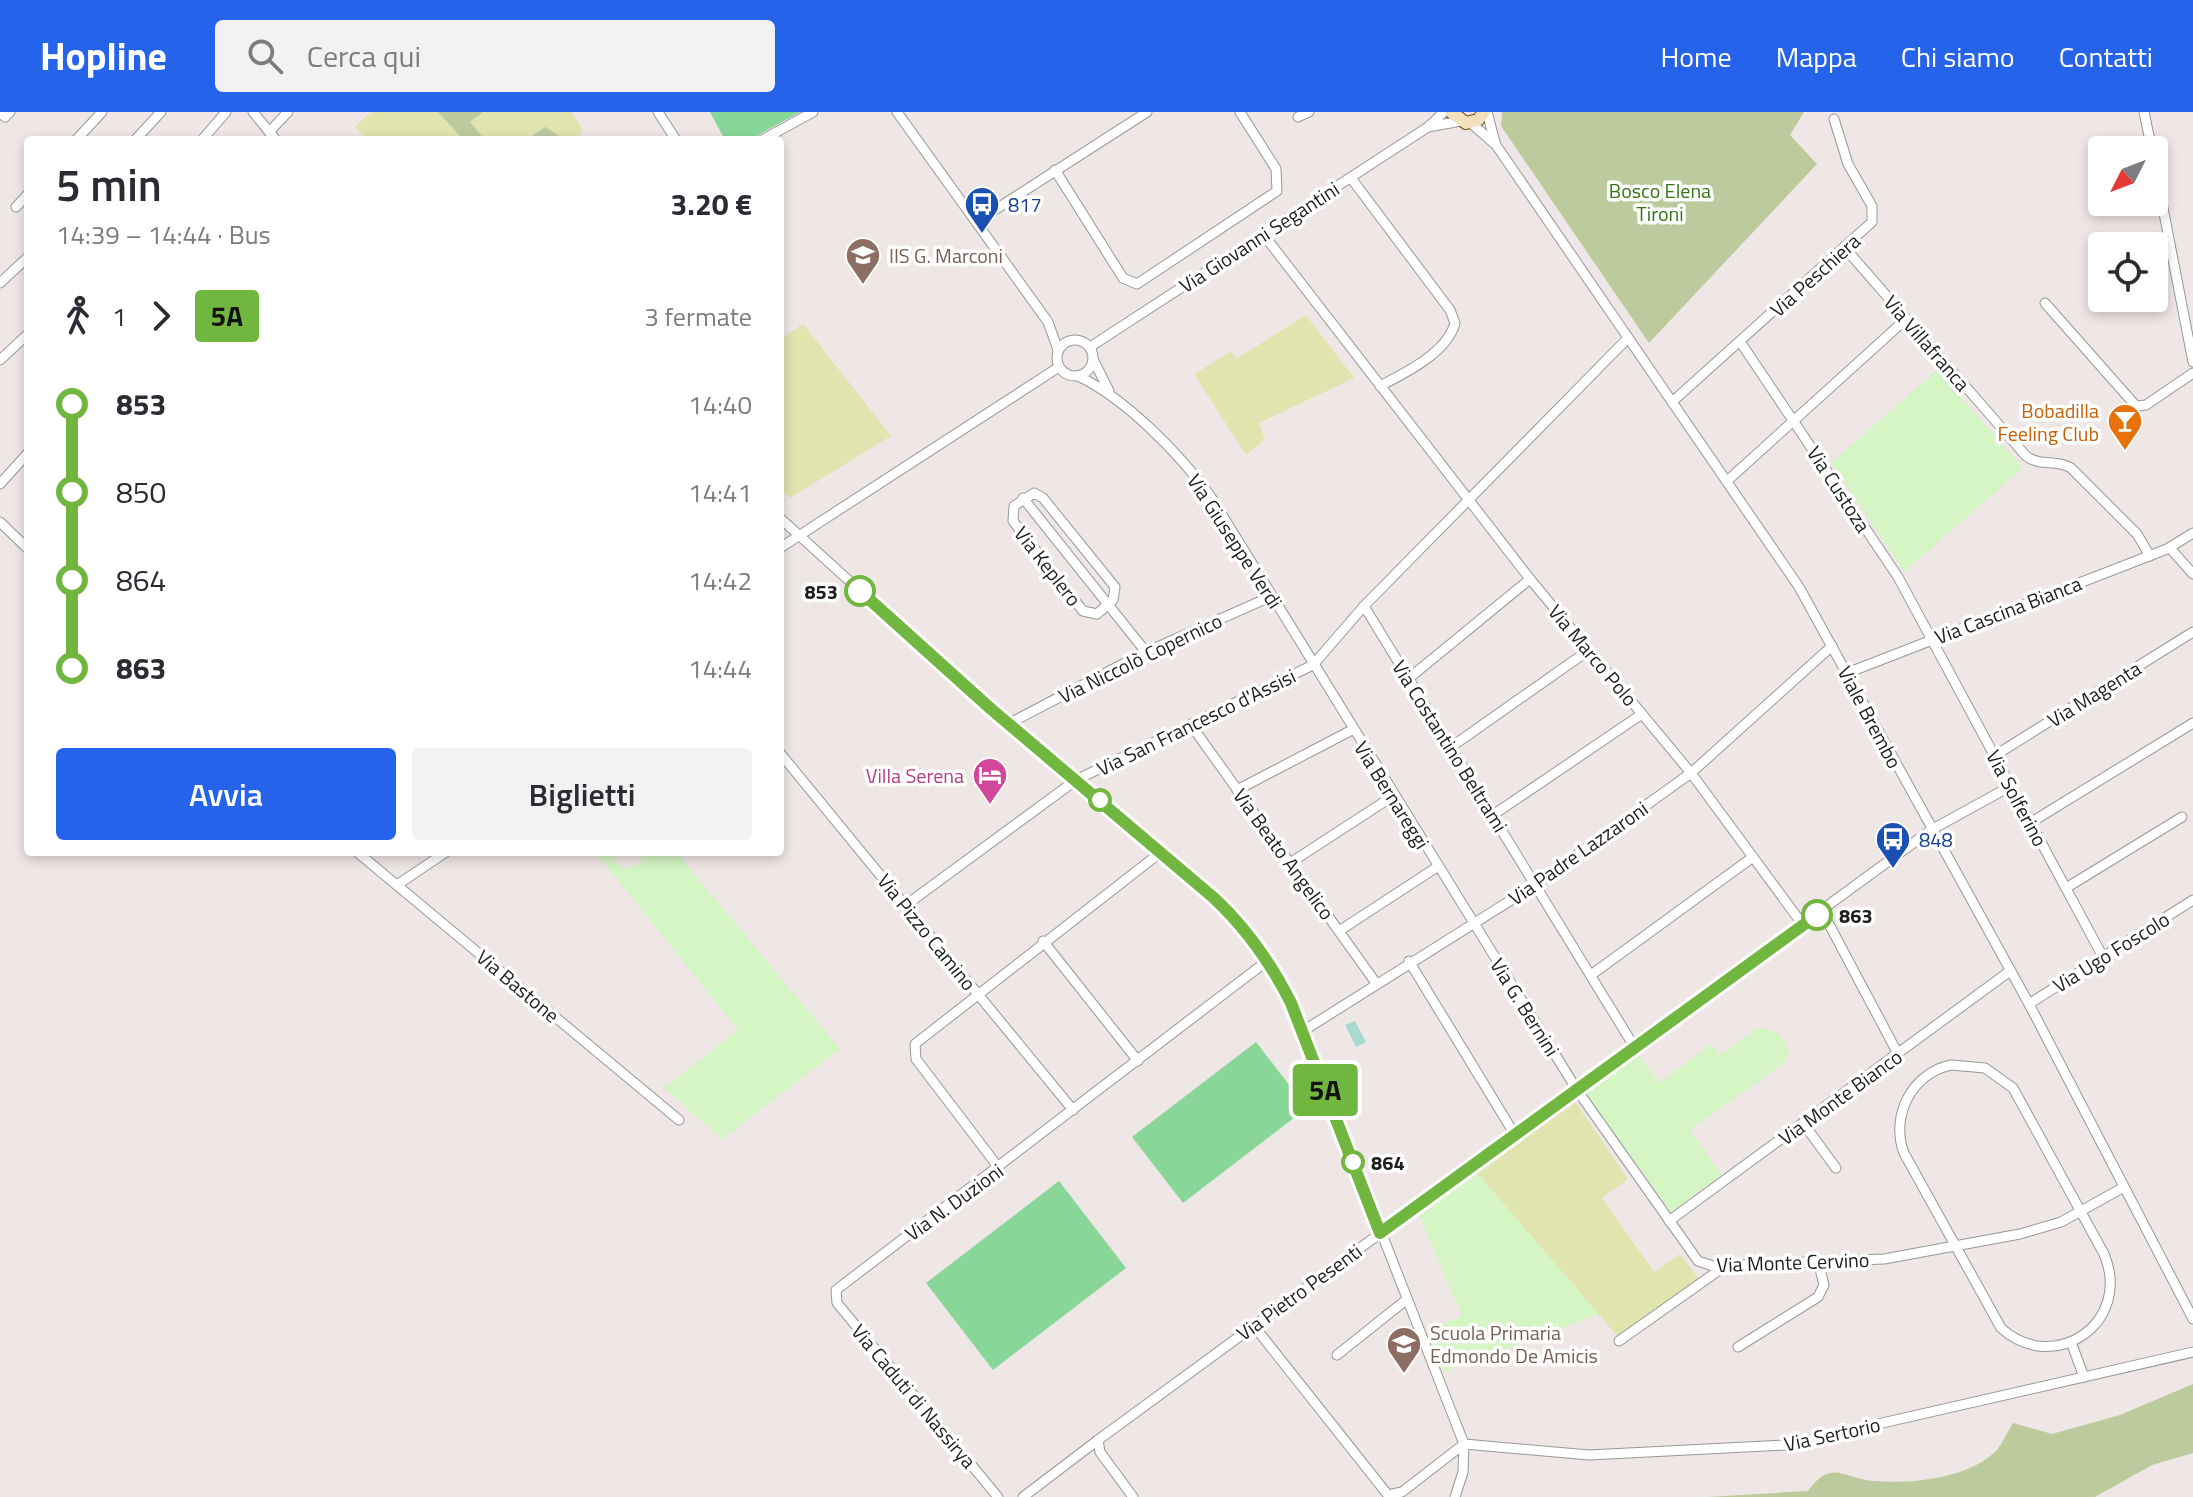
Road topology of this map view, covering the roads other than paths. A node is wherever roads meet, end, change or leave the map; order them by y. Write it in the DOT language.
graph roads {
  1 [pos="102,112"];
  2 [pos="161,112"];
  3 [pos="226,112"];
  4 [pos="253,112"];
  5 [pos="288,112"];
  6 [pos="658,112"];
  7 [pos="813,112"];
  8 [pos="897,112"];
  9 [pos="1147,112"];
  10 [pos="1240,112"];
  11 [pos="1309,112"];
  12 [pos="1444,112"];
  13 [pos="1486,112"];
  14 [pos="2144,112"];
  15 [pos="1298,117"];
  16 [pos="1461,119"];
  17 [pos="1834,119"];
  18 [pos="1428,127"];
  19 [pos="80,136"];
  20 [pos="139,136"];
  21 [pos="205,136"];
  22 [pos="272,136"];
  23 [pos="673,136"];
  24 [pos="769,136"];
  25 [pos="2149,136"];
  26 [pos="1496,145"];
  27 [pos="1055,170"];
  28 [pos="1351,178"];
  29 [pos="24,198"];
  30 [pos="16,207"];
  31 [pos="2165,216"];
  32 [pos="976,222"];
  33 [pos="1263,234"];
  34 [pos="1845,248"];
  35 [pos="24,261"];
  36 [pos="0,283"];
  37 [pos="2045,303"];
  38 [pos="1905,320"];
  39 [pos="1048,322"];
  40 [pos="24,338"];
  41 [pos="1628,338"];
  42 [pos="1073,339"];
  43 [pos="1741,343"];
  44 [pos="1090,347"];
  45 [pos="1058,350"];
  46 [pos="1093,359"];
  47 [pos="0,360"];
  48 [pos="2193,362"];
  49 [pos="1059,367"];
  50 [pos="2193,373"];
  51 [pos="1078,376"];
  52 [pos="1380,386"];
  53 [pos="1110,394"];
  54 [pos="1672,402"];
  55 [pos="1794,421"];
  56 [pos="24,457"];
  57 [pos="1727,481"];
  58 [pos="0,484"];
  59 [pos="1023,498"];
  60 [pos="1467,500"];
  61 [pos="784,521"];
  62 [pos="0,522"];
  63 [pos="2193,533"];
  64 [pos="801,535"];
  65 [pos="24,545"];
  66 [pos="784,546"];
  67 [pos="2170,548"];
  68 [pos="2150,556"];
  69 [pos="2193,574"];
  70 [pos="1530,579"];
  71 [pos="1272,596"];
  72 [pos="1108,605"];
  73 [pos="1364,606"];
  74 [pos="2193,632"];
  75 [pos="1931,639"];
  76 [pos="1832,646"];
  77 [pos="1589,650"];
  78 [pos="1146,652"];
  79 [pos="1313,665"];
  80 [pos="1847,673"];
  81 [pos="1408,679"];
  82 [pos="1642,714"];
  83 [pos="2193,723"];
  84 [pos="1008,724"];
  85 [pos="1191,725"];
  86 [pos="1352,730"];
  87 [pos="1451,747"];
  88 [pos="1994,756"];
  89 [pos="784,758"];
  90 [pos="1691,773"];
  91 [pos="1076,780"];
  92 [pos="2011,786"];
  93 [pos="1237,790"];
  94 [pos="1393,796"];
  95 [pos="1493,815"];
  96 [pos="2182,817"];
  97 [pos="2030,823"];
  98 [pos="1931,830"];
  99 [pos="1161,852"];
  100 [pos="362,856"];
  101 [pos="440,856"];
  102 [pos="1753,857"];
  103 [pos="1290,863"];
  104 [pos="1437,867"];
  105 [pos="397,885"];
  106 [pos="1535,885"];
  107 [pos="2066,888"];
  108 [pos="2193,900"];
  109 [pos="906,905"];
  110 [pos="1822,911"];
  111 [pos="1473,924"];
  112 [pos="1803,925"];
  113 [pos="1339,931"];
  114 [pos="1043,941"];
  115 [pos="2103,957"];
  116 [pos="1267,961"];
  117 [pos="1409,961"];
  118 [pos="2010,971"];
  119 [pos="1591,975"];
  120 [pos="1376,983"];
  121 [pos="976,993"];
  122 [pos="2029,1004"];
  123 [pos="1303,1031"];
  124 [pos="1635,1048"];
  125 [pos="1898,1054"];
  126 [pos="1138,1061"];
  127 [pos="1577,1090"];
  128 [pos="1073,1110"];
  129 [pos="679,1120"];
  130 [pos="1803,1123"];
  131 [pos="1515,1135"];
  132 [pos="999,1168"];
  133 [pos="1836,1168"];
  134 [pos="2124,1187"];
  135 [pos="2081,1211"];
  136 [pos="1669,1221"];
  137 [pos="1380,1233"];
  138 [pos="1953,1246"];
  139 [pos="1818,1261"];
  140 [pos="1725,1266"];
  141 [pos="835,1294"];
  142 [pos="1406,1300"];
  143 [pos="2193,1319"];
  144 [pos="1254,1326"];
  145 [pos="1619,1341"];
  146 [pos="2071,1342"];
  147 [pos="1738,1347"];
  148 [pos="2193,1352"];
  149 [pos="1337,1355"];
  150 [pos="2084,1377"];
  151 [pos="1098,1443"];
  152 [pos="1464,1444"];
  153 [pos="998,1497"];
  154 [pos="1023,1497"];
  155 [pos="1133,1497"];
  156 [pos="1455,1497"];
  1 -- 19 [label="street"];
  2 -- 20 [label="street"];
  3 -- 21 [label="street"];
  4 -- 22 [label="street"];
  5 -- 22 [label="street"];
  6 -- 23 [label="street"];
  7 -- 24 [label="street"];
  8 -- 32 [label="street"];
  9 -- 27 [label="street"];
  10 -- 27 [label="street"];
  11 -- 15 [label="street"];
  12 -- 18 [label="street, Via Giovanni Segantini"];
  13 -- 16 [label="street"];
  13 -- 26 [label="street, Viale Brembo"];
  14 -- 25 [label="street"];
  16 -- 18 [label="street, Via Giovanni Segantini"];
  16 -- 26 [label="street, Viale Brembo"];
  17 -- 34 [label="street, Via Peschiera"];
  18 -- 28 [label="street, Via Giovanni Segantini"];
  26 -- 41 [label="street, Viale Brembo"];
  27 -- 32 [label="street"];
  28 -- 33 [label="street, Via Giovanni Segantini"];
  28 -- 52 [label="street"];
  29 -- 30 [label="street"];
  31 -- 48 [label="street"];
  32 -- 39 [label="street"];
  33 -- 44 [label="street, Via Giovanni Segantini"];
  33 -- 52 [label="street, Via Marco Polo"];
  34 -- 38 [label="street, Via Villafranca"];
  34 -- 43 [label="street, Via Peschiera"];
  35 -- 36 [label="street"];
  37 -- 50 [label="street"];
  38 -- 55 [label="street"];
  38 -- 68 [label="street, Via Villafranca"];
  39 -- 42 [label="street"];
  39 -- 45 [label="street"];
  40 -- 47 [label="street"];
  41 -- 54 [label="street, Viale Brembo"];
  41 -- 60 [label="street, Via San Francesco d'Assisi"];
  42 -- 44 [label="street"];
  42 -- 45 [label="street"];
  43 -- 54 [label="street, Via Peschiera"];
  43 -- 55 [label="street, Via Custoza"];
  44 -- 46 [label="street"];
  45 -- 49 [label="street"];
  46 -- 51 [label="street"];
  46 -- 53 [label="street, Via Giuseppe Verdi"];
  49 -- 51 [label="street"];
  49 -- 64 [label="street"];
  51 -- 53 [label="street, Via Giuseppe Verdi"];
  52 -- 60 [label="street, Via Marco Polo"];
  53 -- 71 [label="street, Via Giuseppe Verdi"];
  54 -- 57 [label="street, Viale Brembo"];
  55 -- 57 [label="street"];
  55 -- 75 [label="street, Via Custoza"];
  56 -- 58 [label="street"];
  57 -- 76 [label="street, Viale Brembo"];
  59 -- 72 [label="street, Via Keplero"];
  59 -- 72 [label="street, Via Keplero"];
  59 -- 72 [label="street, Via Keplero"];
  60 -- 70 [label="street, Via Marco Polo"];
  60 -- 73 [label="street, Via San Francesco d'Assisi"];
  61 -- 64 [label="street"];
  62 -- 65 [label="street"];
  63 -- 67 [label="street, Via Cascina Bianca"];
  64 -- 66 [label="street"];
  64 -- 84 [label="street"];
  67 -- 68 [label="street, Via Cascina Bianca"];
  67 -- 69 [label="street"];
  68 -- 75 [label="street, Via Cascina Bianca"];
  70 -- 77 [label="street, Via Marco Polo"];
  70 -- 81 [label="street"];
  71 -- 78 [label="street, Via Niccolò Copernico"];
  71 -- 79 [label="street, Via Giuseppe Verdi"];
  72 -- 78 [label="street, Via Keplero"];
  73 -- 79 [label="street, Via San Francesco d'Assisi"];
  73 -- 81 [label="street, Via Costantino Beltrami"];
  74 -- 88 [label="street, Via Magenta"];
  75 -- 80 [label="street, Via Cascina Bianca"];
  75 -- 88 [label="street, Via Solferino"];
  76 -- 80 [label="street, Viale Brembo"];
  76 -- 90 [label="street, Via Padre Lazzaroni"];
  77 -- 82 [label="street, Via Marco Polo"];
  77 -- 87 [label="street"];
  78 -- 84 [label="street, Via Niccolò Copernico"];
  79 -- 85 [label="street, Via San Francesco d'Assisi"];
  79 -- 86 [label="street, Via Bernareggi"];
  80 -- 98 [label="street, Viale Brembo"];
  81 -- 87 [label="street, Via Costantino Beltrami"];
  82 -- 90 [label="street, Via Marco Polo"];
  82 -- 95 [label="street"];
  83 -- 97 [label="street"];
  84 -- 91 [label="street"];
  85 -- 91 [label="street, Via San Francesco d'Assisi"];
  85 -- 93 [label="street, Via Beato Angelico"];
  86 -- 93 [label="street"];
  86 -- 94 [label="street, Via Bernareggi"];
  87 -- 95 [label="street, Via Costantino Beltrami"];
  88 -- 92 [label="street, Via Solferino"];
  89 -- 109 [label="street, Via Pizzo Camino"];
  90 -- 102 [label="street, Via Marco Polo"];
  90 -- 106 [label="street, Via Padre Lazzaroni"];
  91 -- 99 [label="street"];
  91 -- 109 [label="street, Via San Francesco d'Assisi"];
  92 -- 97 [label="street, Via Solferino"];
  92 -- 98 [label="street, Via Pietro Pesenti"];
  93 -- 103 [label="street, Via Beato Angelico"];
  94 -- 103 [label="street"];
  94 -- 104 [label="street, Via Bernareggi"];
  95 -- 106 [label="street, Via Costantino Beltrami"];
  96 -- 107 [label="street"];
  97 -- 107 [label="street, Via Solferino"];
  98 -- 110 [label="street, Via Pietro Pesenti"];
  98 -- 118 [label="street, Viale Brembo"];
  99 -- 114 [label="street"];
  99 -- 116 [label="street"];
  100 -- 105 [label="street, Via Bastone"];
  101 -- 105 [label="street"];
  102 -- 112 [label="street, Via Marco Polo"];
  102 -- 119 [label="street"];
  103 -- 113 [label="street, Via Beato Angelico"];
  104 -- 111 [label="street, Via Bernareggi"];
  104 -- 113 [label="street"];
  105 -- 129 [label="street, Via Bastone"];
  106 -- 111 [label="street, Via Padre Lazzaroni"];
  106 -- 119 [label="street, Via Costantino Beltrami"];
  107 -- 115 [label="street, Via Solferino"];
  108 -- 115 [label="street, Via Ugo Foscolo"];
  109 -- 121 [label="street, Via Pizzo Camino"];
  110 -- 112 [label="street, Via Pietro Pesenti"];
  110 -- 125 [label="street"];
  111 -- 117 [label="street, Via Padre Lazzaroni"];
  111 -- 127 [label="street, Via G. Bernini"];
  112 -- 124 [label="street, Via Pietro Pesenti"];
  113 -- 120 [label="street, Via Beato Angelico"];
  114 -- 121 [label="street"];
  114 -- 126 [label="street"];
  115 -- 122 [label="street, Via Ugo Foscolo"];
  116 -- 123 [label="street"];
  116 -- 126 [label="street, Via N. Duzioni"];
  117 -- 120 [label="street, Via Padre Lazzaroni"];
  117 -- 131 [label="street"];
  118 -- 122 [label="street, Viale Brembo"];
  118 -- 125 [label="street, Via Monte Bianco"];
  119 -- 124 [label="street, Via Costantino Beltrami"];
  120 -- 123 [label="street, Via Padre Lazzaroni"];
  121 -- 128 [label="street, Via Pizzo Camino"];
  121 -- 132 [label="street"];
  122 -- 134 [label="street, Viale Brembo"];
  123 -- 137 [label="street"];
  124 -- 127 [label="street, Via Pietro Pesenti"];
  125 -- 130 [label="street, Via Monte Bianco"];
  126 -- 128 [label="street, Via N. Duzioni"];
  127 -- 131 [label="street, Via Pietro Pesenti"];
  127 -- 136 [label="street, Via Monte Cervino"];
  128 -- 132 [label="street, Via N. Duzioni"];
  130 -- 133 [label="street"];
  130 -- 136 [label="street, Via Monte Bianco"];
  131 -- 137 [label="street, Via Pietro Pesenti"];
  132 -- 141 [label="street, Via N. Duzioni"];
  134 -- 135 [label="street, Via Monte Cervino"];
  134 -- 143 [label="street, Viale Brembo"];
  135 -- 138 [label="street, Via Monte Cervino"];
  135 -- 138 [label="street"];
  135 -- 146 [label="street"];
  136 -- 140 [label="street, Via Monte Cervino"];
  137 -- 142 [label="street"];
  137 -- 144 [label="street, Via Pietro Pesenti"];
  138 -- 139 [label="street, Via Monte Cervino"];
  138 -- 146 [label="street"];
  139 -- 140 [label="street, Via Monte Cervino"];
  139 -- 147 [label="street"];
  140 -- 145 [label="street"];
  141 -- 153 [label="street, Via Caduti di Nassirya"];
  142 -- 149 [label="street"];
  142 -- 152 [label="street"];
  144 -- 151 [label="street, Via Pietro Pesenti"];
  144 -- 152 [label="street"];
  146 -- 150 [label="street"];
  148 -- 150 [label="street, Via Sertorio"];
  150 -- 152 [label="street, Via Sertorio"];
  151 -- 154 [label="street"];
  151 -- 155 [label="street"];
  152 -- 156 [label="street"];
}
